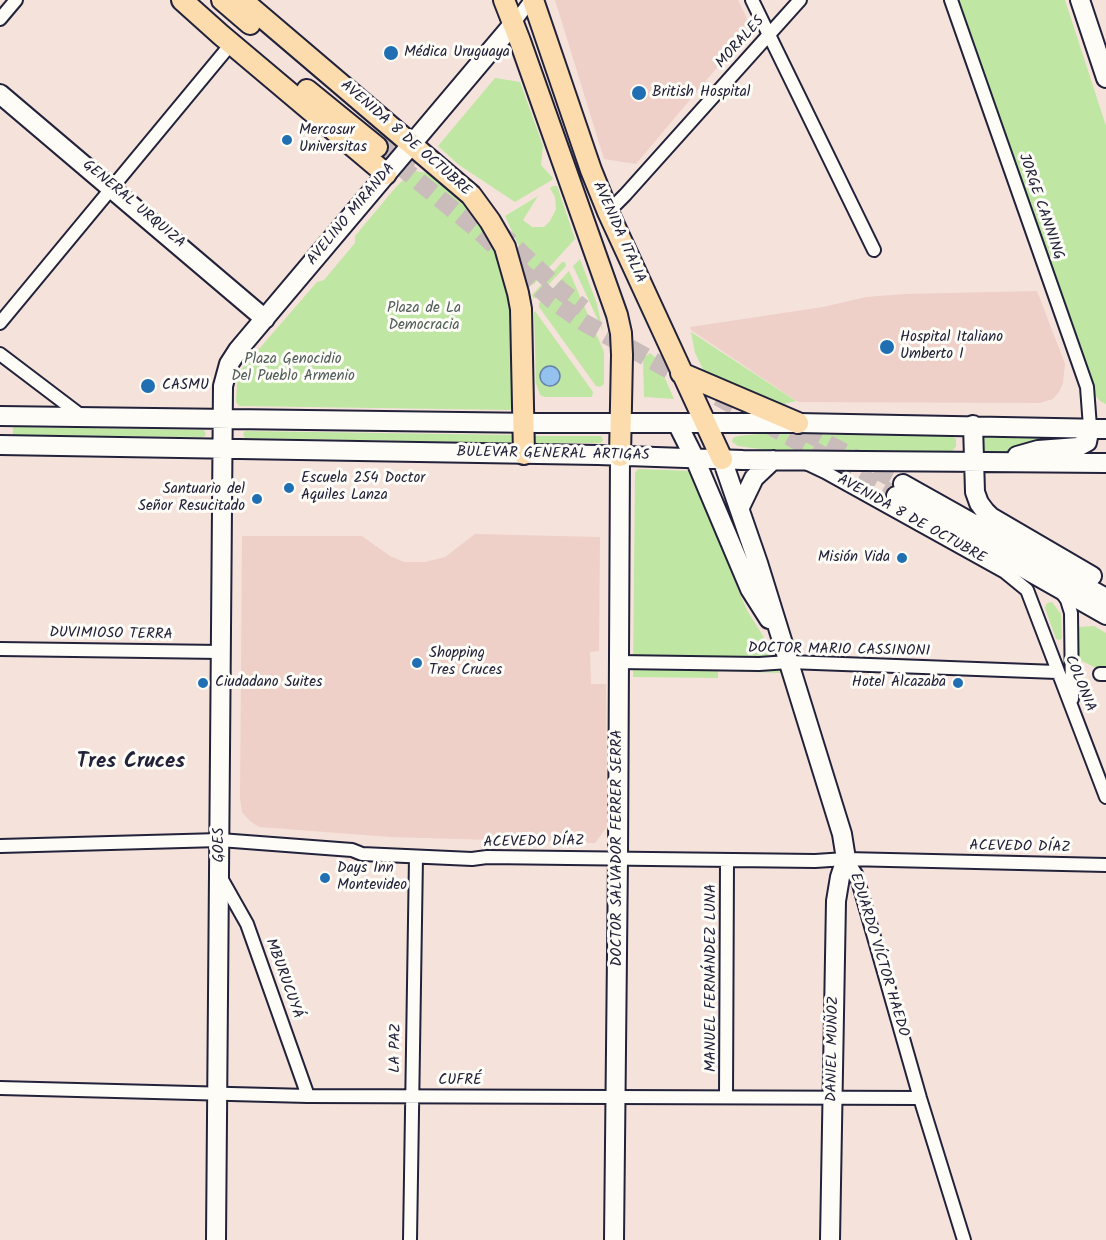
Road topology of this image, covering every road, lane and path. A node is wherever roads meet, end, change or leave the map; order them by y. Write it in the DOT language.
graph roads {
  1 [pos="15,0"];
  2 [pos="182,0"];
  3 [pos="198,0"];
  4 [pos="222,0"];
  5 [pos="242,0"];
  6 [pos="504,0"];
  7 [pos="532,0"];
  8 [pos="752,0"];
  9 [pos="800,0"];
  10 [pos="951,0"];
  11 [pos="1080,0"];
  12 [pos="0,19"];
  13 [pos="514,23"];
  14 [pos="769,35"];
  15 [pos="231,44"];
  16 [pos="1106,78"];
  17 [pos="0,94"];
  18 [pos="412,143"];
  19 [pos="386,174"];
  20 [pos="113,188"];
  21 [pos="608,212"];
  22 [pos="874,250"];
  23 [pos="265,318"];
  24 [pos="0,323"];
  25 [pos="0,354"];
  26 [pos="681,373"];
  27 [pos="0,416"];
  28 [pos="84,418"];
  29 [pos="222,420"];
  30 [pos="620,422"];
  31 [pos="524,423"];
  32 [pos="676,423"];
  33 [pos="798,423"];
  34 [pos="705,424"];
  35 [pos="973,425"];
  36 [pos="1098,428"];
  37 [pos="0,445"];
  38 [pos="222,449"];
  39 [pos="524,454"];
  40 [pos="620,456"];
  41 [pos="695,459"];
  42 [pos="722,459"];
  43 [pos="772,460"];
  44 [pos="799,460"];
  45 [pos="974,462"];
  46 [pos="1005,462"];
  47 [pos="1106,463"];
  48 [pos="740,507"];
  49 [pos="1021,583"];
  50 [pos="1106,585"];
  51 [pos="1057,586"];
  52 [pos="1106,598"];
  53 [pos="1106,615"];
  54 [pos="780,636"];
  55 [pos="0,649"];
  56 [pos="221,652"];
  57 [pos="619,662"];
  58 [pos="789,662"];
  59 [pos="1057,672"];
  60 [pos="1071,703"];
  61 [pos="1106,797"];
  62 [pos="220,840"];
  63 [pos="0,846"];
  64 [pos="416,857"];
  65 [pos="618,858"];
  66 [pos="846,859"];
  67 [pos="727,860"];
  68 [pos="1106,866"];
  69 [pos="220,877"];
  70 [pos="0,1088"];
  71 [pos="217,1094"];
  72 [pos="616,1095"];
  73 [pos="308,1096"];
  74 [pos="412,1097"];
  75 [pos="726,1097"];
  76 [pos="833,1097"];
  77 [pos="920,1098"];
  78 [pos="216,1240"];
  79 [pos="410,1240"];
  80 [pos="614,1240"];
  81 [pos="830,1240"];
  82 [pos="964,1240"];
  1 -- 12 [label="street"];
  2 -- 15 [label="main road"];
  3 -- 4 [label="main road, AVENIDA 8 DE OCTUBRE"];
  5 -- 18 [label="main road, AVENIDA 8 DE OCTUBRE"];
  6 -- 13 [label="main road, AVENIDA ITALIA"];
  7 -- 13 [label="street, AVELINO MIRANDA"];
  7 -- 21 [label="main road, AVENIDA ITALIA"];
  8 -- 14 [label="street"];
  9 -- 14 [label="street, MORALES"];
  10 -- 36 [label="street, JORGE CANNING"];
  11 -- 16 [label="street"];
  13 -- 18 [label="street, AVELINO MIRANDA"];
  13 -- 30 [label="main road, AVENIDA ITALIA"];
  14 -- 21 [label="street, MORALES"];
  14 -- 22 [label="street"];
  15 -- 19 [label="main road"];
  15 -- 20 [label="street"];
  17 -- 20 [label="street, GENERAL URQUIZA"];
  18 -- 19 [label="street, AVELINO MIRANDA"];
  18 -- 31 [label="main road, AVENIDA 8 DE OCTUBRE"];
  19 -- 23 [label="street, AVELINO MIRANDA"];
  20 -- 23 [label="street, GENERAL URQUIZA"];
  20 -- 24 [label="street"];
  21 -- 26 [label="main road, AVENIDA ITALIA"];
  23 -- 29 [label="street, AVELINO MIRANDA"];
  25 -- 28 [label="street"];
  26 -- 33 [label="main road"];
  26 -- 34 [label="main road, AVENIDA ITALIA"];
  27 -- 28 [label="street, BULEVAR GENERAL ARTIGAS"];
  28 -- 29 [label="street, BULEVAR GENERAL ARTIGAS"];
  29 -- 31 [label="street, BULEVAR GENERAL ARTIGAS"];
  29 -- 38 [label="street, AVELINO MIRANDA"];
  30 -- 31 [label="street, BULEVAR GENERAL ARTIGAS"];
  30 -- 32 [label="street, BULEVAR GENERAL ARTIGAS"];
  30 -- 40 [label="main road, AVENIDA ITALIA"];
  31 -- 39 [label="main road, AVENIDA 8 DE OCTUBRE"];
  32 -- 34 [label="street, BULEVAR GENERAL ARTIGAS"];
  32 -- 41 [label="street, EDUARDO VÍCTOR HAEDO"];
  33 -- 34 [label="street, BULEVAR GENERAL ARTIGAS"];
  33 -- 35 [label="street, BULEVAR GENERAL ARTIGAS"];
  34 -- 42 [label="main road, AVENIDA ITALIA"];
  35 -- 36 [label="street, BULEVAR GENERAL ARTIGAS"];
  35 -- 45 [label="street"];
  36 -- 46 [label="street"];
  37 -- 38 [label="street, BULEVAR GENERAL ARTIGAS"];
  38 -- 39 [label="street, BULEVAR GENERAL ARTIGAS"];
  38 -- 56 [label="street, GOES"];
  39 -- 40 [label="street, BULEVAR GENERAL ARTIGAS"];
  40 -- 41 [label="street, BULEVAR GENERAL ARTIGAS"];
  40 -- 57 [label="street, DOCTOR SALVADOR FERRER SERRA"];
  41 -- 42 [label="street, BULEVAR GENERAL ARTIGAS"];
  41 -- 54 [label="street, EDUARDO VÍCTOR HAEDO"];
  42 -- 43 [label="street, BULEVAR GENERAL ARTIGAS"];
  42 -- 48 [label="street, EDUARDO VÍCTOR HAEDO"];
  43 -- 44 [label="street, BULEVAR GENERAL ARTIGAS"];
  43 -- 48 [label="street"];
  44 -- 45 [label="street, BULEVAR GENERAL ARTIGAS"];
  44 -- 49 [label="street, AVENIDA 8 DE OCTUBRE"];
  45 -- 46 [label="street, BULEVAR GENERAL ARTIGAS"];
  45 -- 50 [label="street"];
  46 -- 47 [label="street, BULEVAR GENERAL ARTIGAS"];
  48 -- 54 [label="street, EDUARDO VÍCTOR HAEDO"];
  49 -- 59 [label="street, COLONIA"];
  51 -- 52 [label="street, AVENIDA 8 DE OCTUBRE"];
  51 -- 53 [label="street, AVENIDA 8 DE OCTUBRE"];
  51 -- 60 [label="street"];
  54 -- 58 [label="street, EDUARDO VÍCTOR HAEDO"];
  55 -- 56 [label="street, DUVIMIOSO TERRA"];
  56 -- 62 [label="street, GOES"];
  57 -- 58 [label="street, DOCTOR MARIO CASSINONI"];
  57 -- 65 [label="street, DOCTOR SALVADOR FERRER SERRA"];
  58 -- 59 [label="street, DOCTOR MARIO CASSINONI"];
  58 -- 66 [label="street, EDUARDO VÍCTOR HAEDO"];
  59 -- 60 [label="street, COLONIA"];
  60 -- 61 [label="street, COLONIA"];
  62 -- 63 [label="street, ACEVEDO DÍAZ"];
  62 -- 64 [label="street, ACEVEDO DÍAZ"];
  62 -- 69 [label="street, GOES"];
  64 -- 65 [label="street, ACEVEDO DÍAZ"];
  64 -- 74 [label="street, LA PAZ"];
  65 -- 67 [label="street, ACEVEDO DÍAZ"];
  65 -- 72 [label="street, DOCTOR SALVADOR FERRER SERRA"];
  66 -- 67 [label="street, ACEVEDO DÍAZ"];
  66 -- 68 [label="street, ACEVEDO DÍAZ"];
  66 -- 76 [label="street, DANIEL MUÑOZ"];
  66 -- 77 [label="street, EDUARDO VÍCTOR HAEDO"];
  67 -- 75 [label="street, MANUEL FERNÁNDEZ LUNA"];
  69 -- 71 [label="street, GOES"];
  69 -- 73 [label="street, MBURUCUYÁ"];
  70 -- 71 [label="street, CUFRÉ"];
  71 -- 73 [label="street, CUFRÉ"];
  71 -- 78 [label="street, GOES"];
  72 -- 74 [label="street, CUFRÉ"];
  72 -- 75 [label="street, CUFRÉ"];
  72 -- 80 [label="street, DOCTOR SALVADOR FERRER SERRA"];
  73 -- 74 [label="street, CUFRÉ"];
  74 -- 79 [label="street, LA PAZ"];
  75 -- 76 [label="street, CUFRÉ"];
  76 -- 77 [label="street, CUFRÉ"];
  76 -- 81 [label="street, DANIEL MUÑOZ"];
  77 -- 82 [label="street, EDUARDO VÍCTOR HAEDO"];
}
